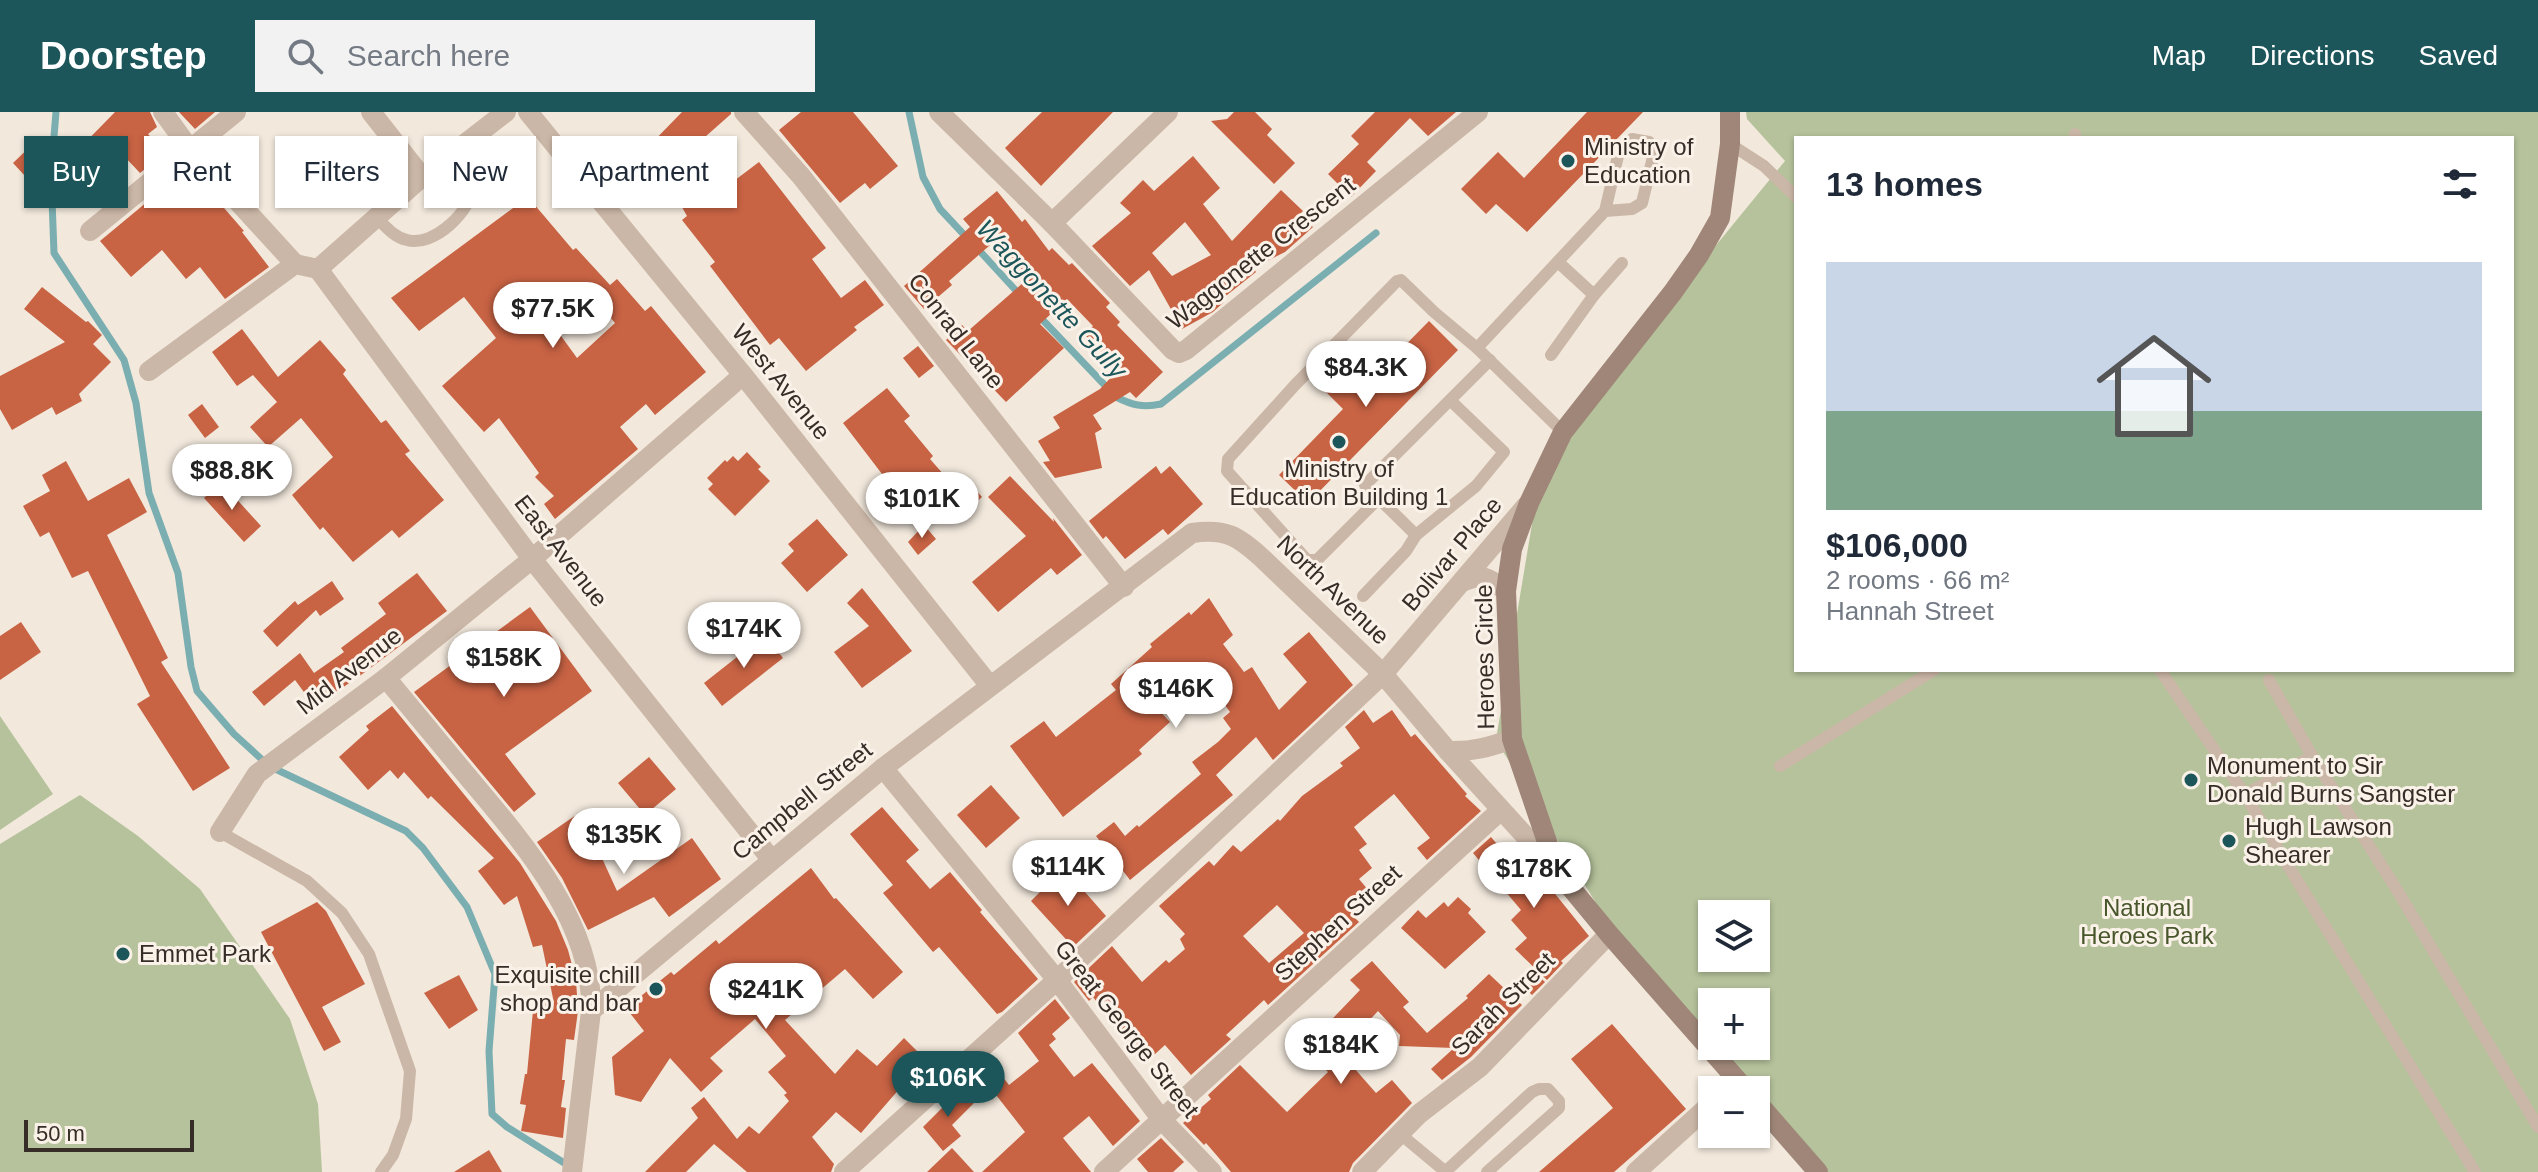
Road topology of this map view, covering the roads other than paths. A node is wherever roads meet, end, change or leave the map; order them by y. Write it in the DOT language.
graph roads {
  1 [pos="163,112"];
  2 [pos="236,112"];
  3 [pos="371,112"];
  4 [pos="506,112"];
  5 [pos="528,112"];
  6 [pos="744,112"];
  7 [pos="939,112"];
  8 [pos="1168,112"];
  9 [pos="1478,112"];
  10 [pos="1716,112"];
  11 [pos="1730,129"];
  12 [pos="180,136"];
  13 [pos="205,136"];
  14 [pos="475,136"];
  15 [pos="422,177"];
  16 [pos="144,186"];
  17 [pos="1794,195"];
  18 [pos="244,208"];
  19 [pos="466,208"];
  20 [pos="1605,211"];
  21 [pos="377,218"];
  22 [pos="1052,223"];
  23 [pos="90,231"];
  24 [pos="1558,262"];
  25 [pos="1622,263"];
  26 [pos="295,264"];
  27 [pos="318,269"];
  28 [pos="1594,295"];
  29 [pos="1477,348"];
  30 [pos="1551,355"];
  31 [pos="1490,360"];
  32 [pos="149,371"];
  33 [pos="743,375"];
  34 [pos="1450,400"];
  35 [pos="1563,432"];
  36 [pos="1379,498"];
  37 [pos="1529,503"];
  38 [pos="1416,535"];
  39 [pos="532,559"];
  40 [pos="1462,582"];
  41 [pos="1124,587"];
  42 [pos="1506,591"];
  43 [pos="1363,596"];
  44 [pos="1931,672"];
  45 [pos="2161,672"];
  46 [pos="1383,674"];
  47 [pos="386,678"];
  48 [pos="2269,680"];
  49 [pos="990,686"];
  50 [pos="1512,739"];
  51 [pos="1448,751"];
  52 [pos="2312,756"];
  53 [pos="1780,766"];
  54 [pos="883,768"];
  55 [pos="2245,795"];
  56 [pos="1501,810"];
  57 [pos="220,832"];
  58 [pos="771,859"];
  59 [pos="1557,871"];
  60 [pos="1609,934"];
  61 [pos="1057,980"];
  62 [pos="591,1011"];
  63 [pos="1728,1076"];
  64 [pos="1698,1116"];
  65 [pos="1770,1117"];
  66 [pos="1162,1120"];
  67 [pos="2538,1127"];
  68 [pos="1399,1133"];
  69 [pos="381,1172"];
  70 [pos="572,1172"];
  71 [pos="844,1172"];
  72 [pos="1104,1172"];
  73 [pos="1212,1172"];
  74 [pos="1362,1172"];
  75 [pos="1446,1172"];
  76 [pos="1487,1172"];
  77 [pos="1636,1172"];
  78 [pos="1818,1172"];
  79 [pos="2475,1172"];
  1 -- 12 [label="street"];
  2 -- 13 [label="street"];
  3 -- 15 [label="street"];
  4 -- 14 [label="street"];
  5 -- 33 [label="street, West Avenue"];
  6 -- 41 [label="street, Conrad Lane"];
  7 -- 22 [label="street"];
  8 -- 22 [label="street"];
  9 -- 22 [label="street, Waggonette Crescent"];
  10 -- 11 [label="main road"];
  11 -- 17 [label="lane"];
  11 -- 35 [label="main road, Heroes Circle"];
  15 -- 21 [label="street"];
  16 -- 23 [label="street"];
  18 -- 26 [label="street"];
  19 -- 21 [label="lane"];
  20 -- 20 [label="lane"];
  20 -- 24 [label="lane"];
  21 -- 27 [label="street"];
  24 -- 28 [label="lane"];
  24 -- 29 [label="lane"];
  25 -- 28 [label="lane"];
  26 -- 27 [label="street"];
  26 -- 32 [label="street"];
  27 -- 39 [label="street, East Avenue"];
  28 -- 30 [label="lane"];
  29 -- 31 [label="lane"];
  29 -- 36 [label="lane"];
  31 -- 34 [label="lane"];
  31 -- 35 [label="lane"];
  33 -- 39 [label="street, Mid Avenue"];
  33 -- 49 [label="street, West Avenue"];
  34 -- 36 [label="lane"];
  34 -- 38 [label="lane"];
  35 -- 37 [label="main road, Heroes Circle"];
  36 -- 38 [label="lane"];
  37 -- 40 [label="street, Bolivar Place"];
  37 -- 42 [label="main road, Heroes Circle"];
  38 -- 43 [label="lane"];
  39 -- 47 [label="street, Mid Avenue"];
  39 -- 58 [label="street, East Avenue"];
  40 -- 42 [label="street"];
  40 -- 46 [label="street, Bolivar Place"];
  41 -- 46 [label="street, North Avenue"];
  41 -- 49 [label="street, North Avenue"];
  42 -- 50 [label="main road, Heroes Circle"];
  44 -- 53 [label="lane"];
  45 -- 55 [label="lane"];
  46 -- 51 [label="street, North Avenue"];
  46 -- 61 [label="street, Bolivar Place"];
  47 -- 57 [label="street, Mid Avenue"];
  47 -- 62 [label="street"];
  48 -- 52 [label="lane"];
  49 -- 54 [label="street, Campbell Street"];
  50 -- 51 [label="street"];
  50 -- 59 [label="main road, Heroes Circle"];
  51 -- 56 [label="street, North Avenue"];
  52 -- 55 [label="lane"];
  52 -- 67 [label="lane"];
  54 -- 58 [label="street, Campbell Street"];
  54 -- 61 [label="street, Great George Street"];
  55 -- 79 [label="lane"];
  56 -- 59 [label="street, North Avenue"];
  56 -- 66 [label="street, Stephen Street"];
  57 -- 69 [label="lane"];
  58 -- 62 [label="street, Campbell Street"];
  59 -- 60 [label="main road, Heroes Circle"];
  60 -- 63 [label="main road, Heroes Circle"];
  60 -- 68 [label="street, Sarah Street"];
  61 -- 66 [label="street, Great George Street"];
  61 -- 71 [label="street, Bolivar Place"];
  62 -- 70 [label="street"];
  64 -- 77 [label="street"];
  65 -- 78 [label="main road"];
  66 -- 72 [label="street, Stephen Street"];
  66 -- 73 [label="street, Great George Street"];
  68 -- 74 [label="street, Sarah Street"];
  68 -- 75 [label="lane"];
  75 -- 76 [label="lane"];
}
